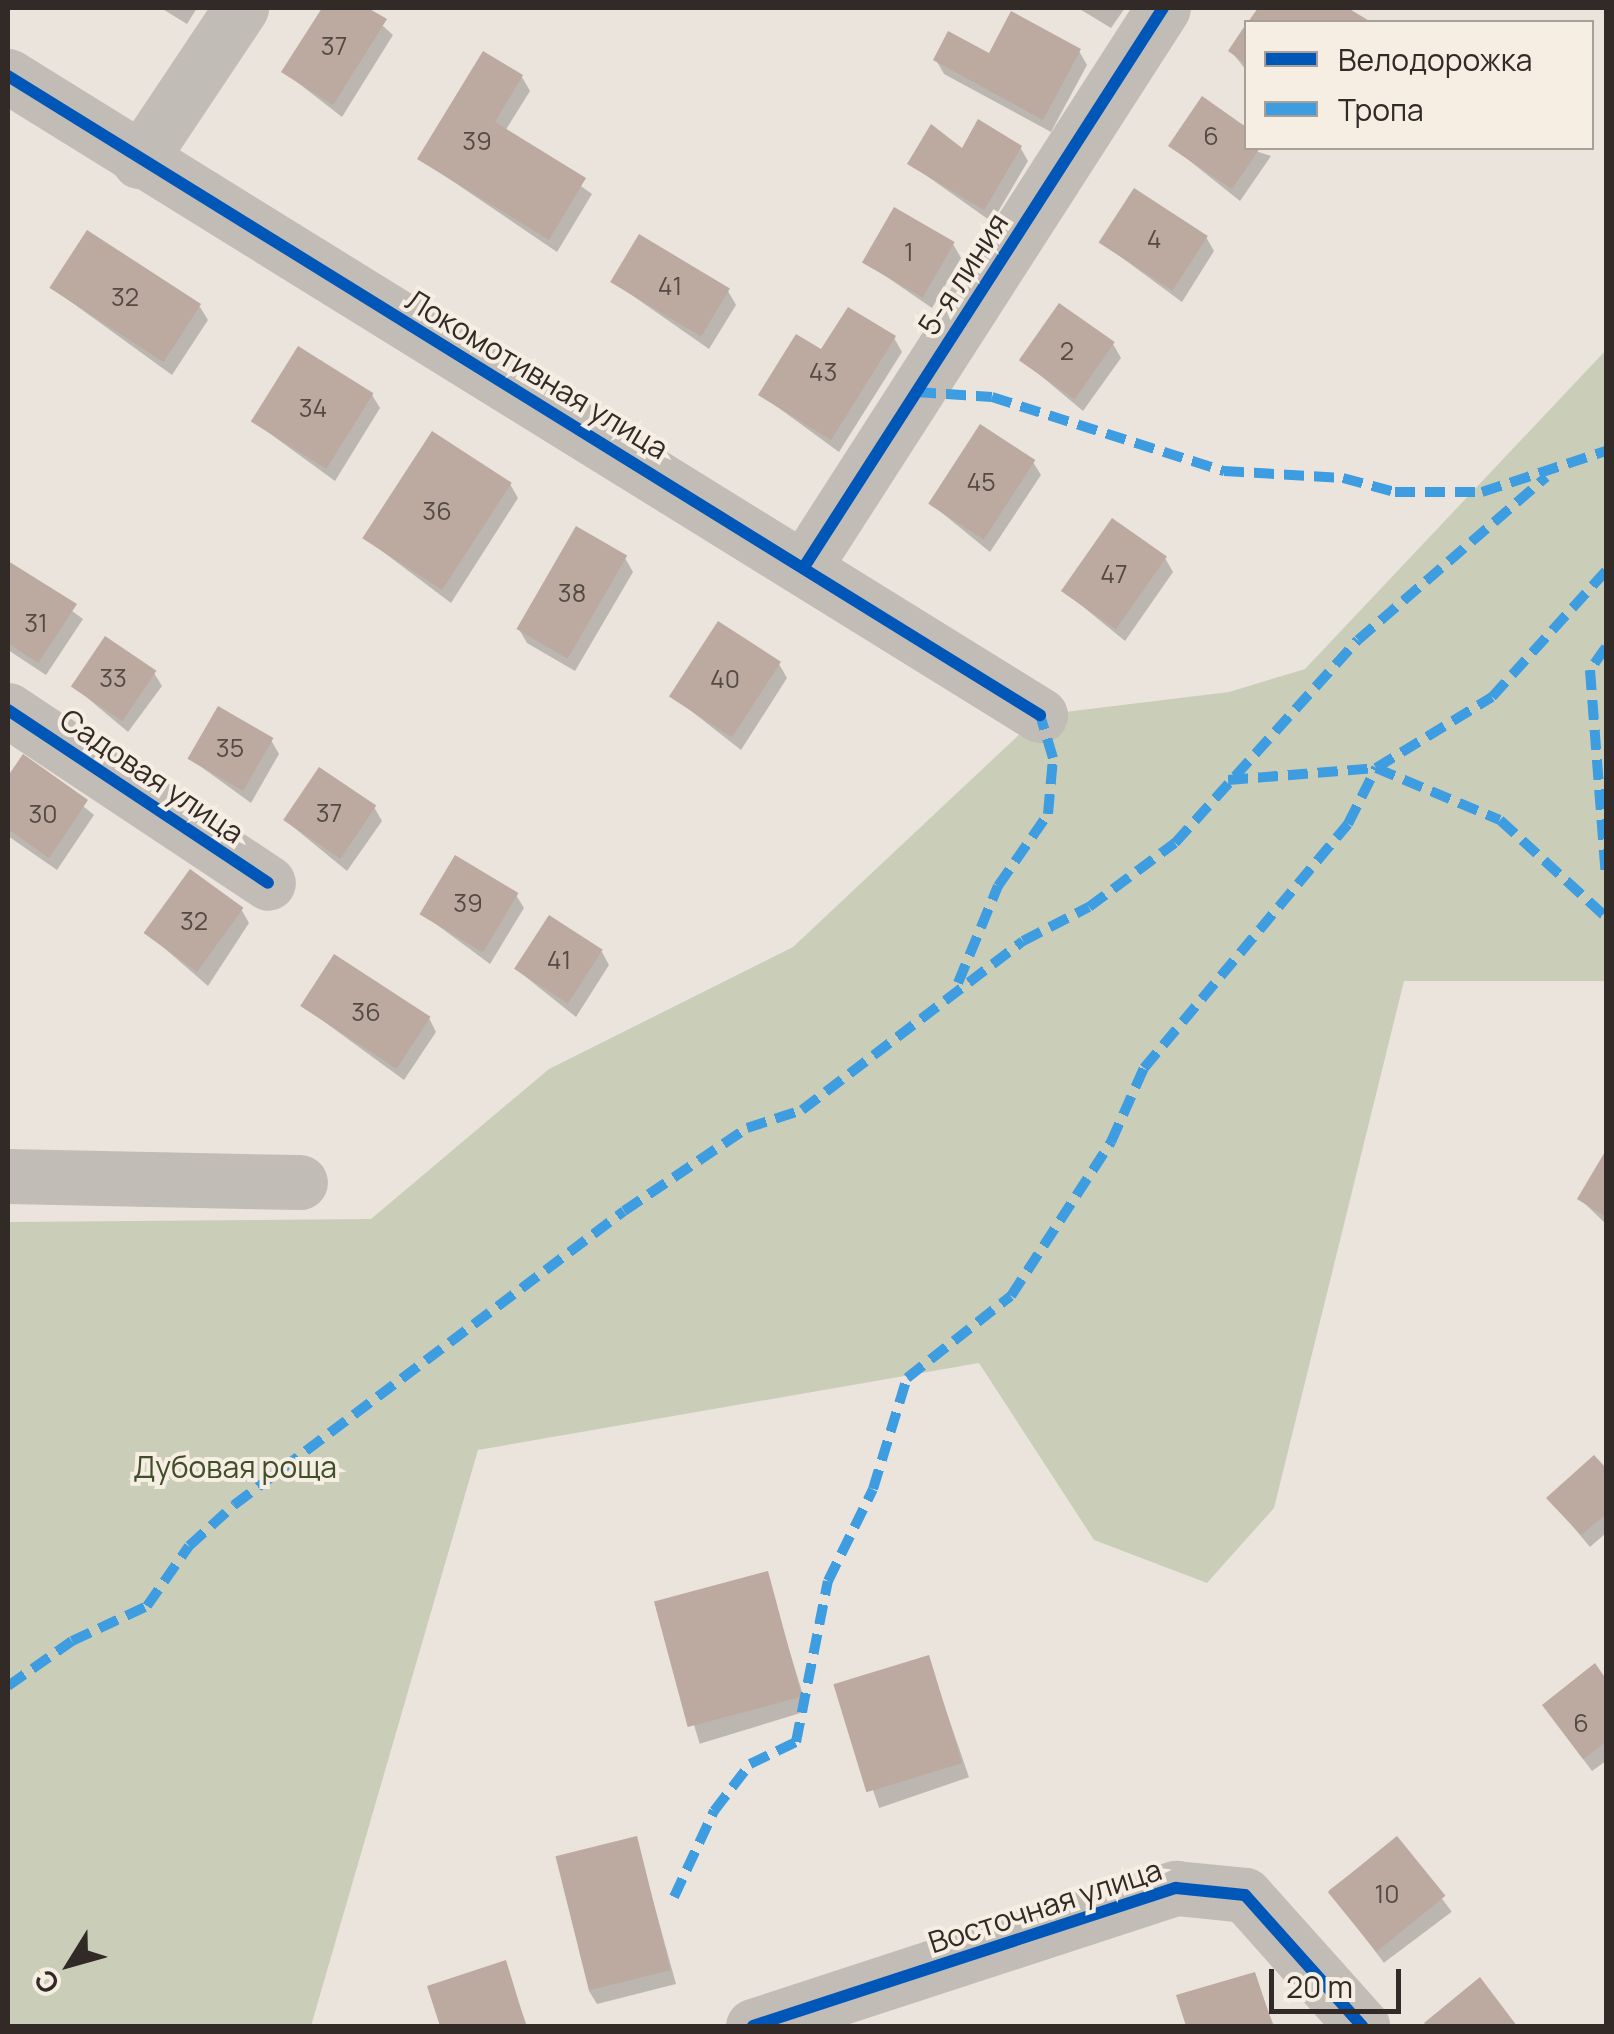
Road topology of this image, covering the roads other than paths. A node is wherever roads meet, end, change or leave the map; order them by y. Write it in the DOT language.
graph roads {
  1 [pos="241,8"];
  2 [pos="1163,8"];
  3 [pos="8,76"];
  4 [pos="139,160"];
  5 [pos="804,567"];
  6 [pos="8,710"];
  7 [pos="1040,715"];
  8 [pos="268,883"];
  9 [pos="8,1176"];
  10 [pos="300,1182"];
  11 [pos="752,2026"];
  12 [pos="1362,2026"];
  1 -- 4 [label="street"];
  2 -- 5 [label="street, 5-я линия"];
  3 -- 4 [label="street, Локомотивная улица"];
  4 -- 5 [label="street, Локомотивная улица"];
  5 -- 7 [label="street, Локомотивная улица"];
  6 -- 8 [label="street, Садовая улица"];
  9 -- 10 [label="street"];
  11 -- 12 [label="street, Восточная улица"];
}
